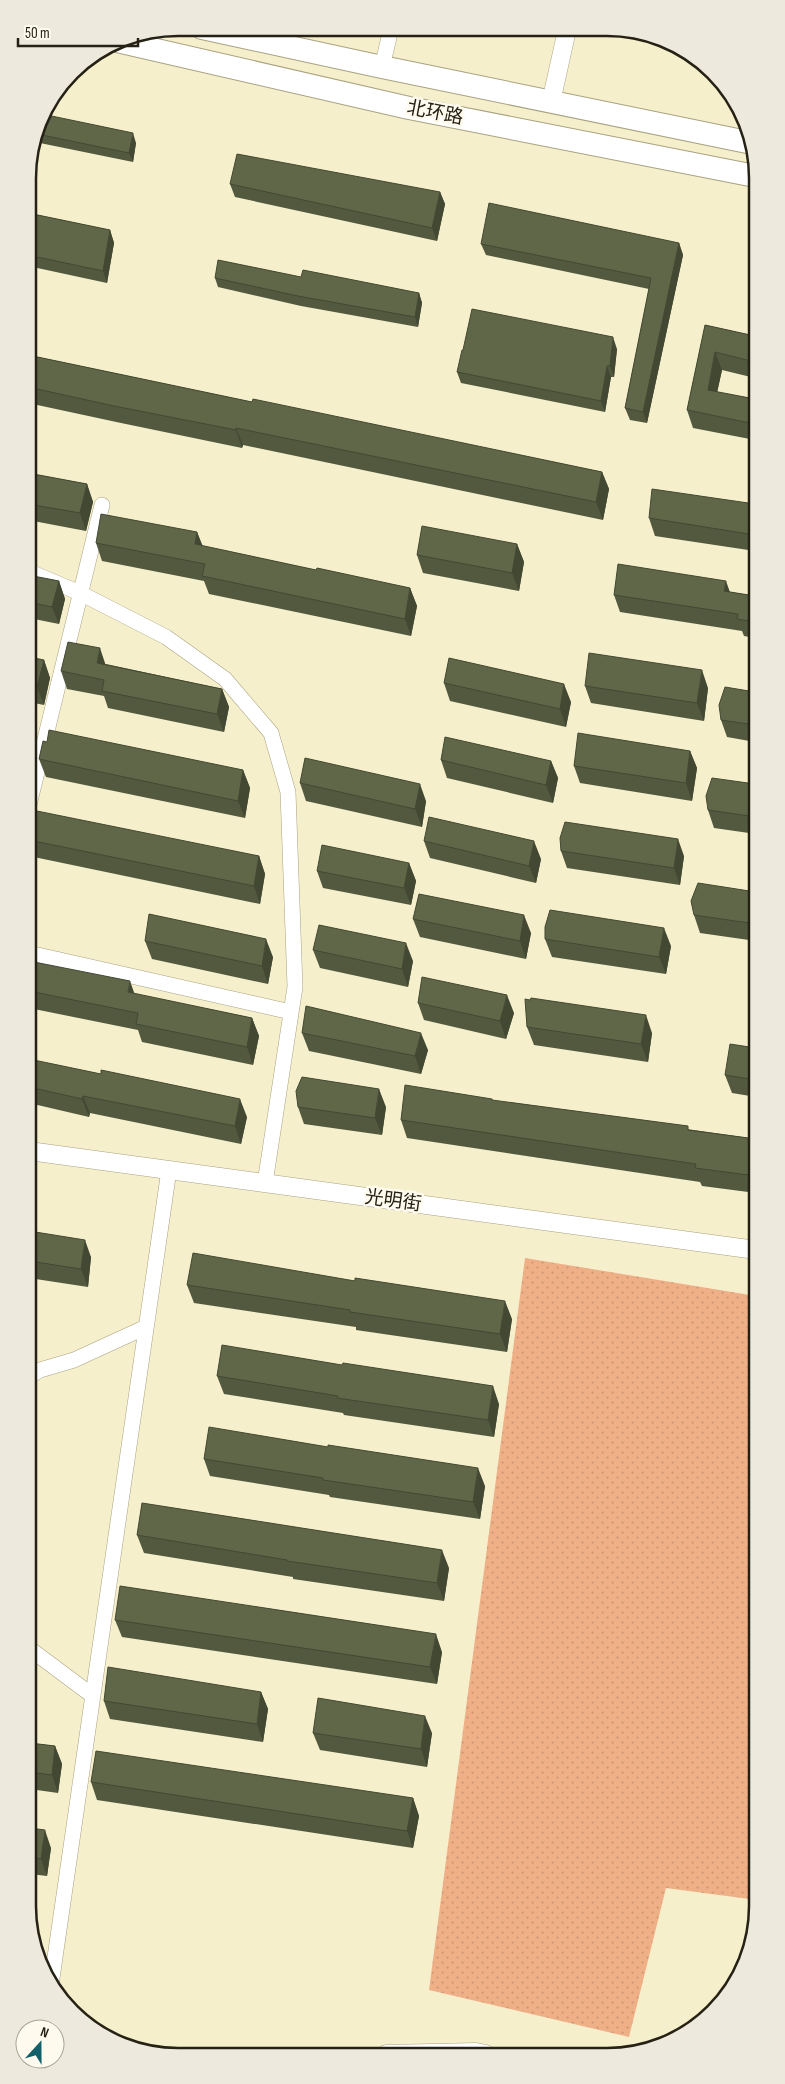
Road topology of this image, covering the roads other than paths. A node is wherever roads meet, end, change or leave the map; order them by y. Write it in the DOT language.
graph roads {
  1 [pos="239,36"];
  2 [pos="389,36"];
  3 [pos="566,36"];
  4 [pos="132,44"];
  5 [pos="382,67"];
  6 [pos="551,102"];
  7 [pos="743,141"];
  8 [pos="749,175"];
  9 [pos="102,505"];
  10 [pos="37,575"];
  11 [pos="80,593"];
  12 [pos="37,774"];
  13 [pos="37,955"];
  14 [pos="291,1012"];
  15 [pos="36,1152"];
  16 [pos="169,1170"];
  17 [pos="265,1183"];
  18 [pos="748,1249"];
  19 [pos="146,1327"];
  20 [pos="36,1372"];
  21 [pos="36,1653"];
  22 [pos="93,1696"];
  23 [pos="53,1972"];
  1 -- 5 [label="main road, 北环路"];
  2 -- 5 [label="street"];
  3 -- 6 [label="street"];
  4 -- 8 [label="main road, 北环路"];
  5 -- 6 [label="main road, 北环路"];
  6 -- 7 [label="main road, 北环路"];
  9 -- 11 [label="street"];
  10 -- 11 [label="street"];
  11 -- 12 [label="street"];
  11 -- 14 [label="street"];
  13 -- 14 [label="street"];
  14 -- 17 [label="street"];
  15 -- 16 [label="street, 光明街"];
  16 -- 17 [label="street, 光明街"];
  16 -- 19 [label="street"];
  17 -- 18 [label="street, 光明街"];
  19 -- 20 [label="street"];
  19 -- 22 [label="street"];
  21 -- 22 [label="street"];
  22 -- 23 [label="street"];
}
